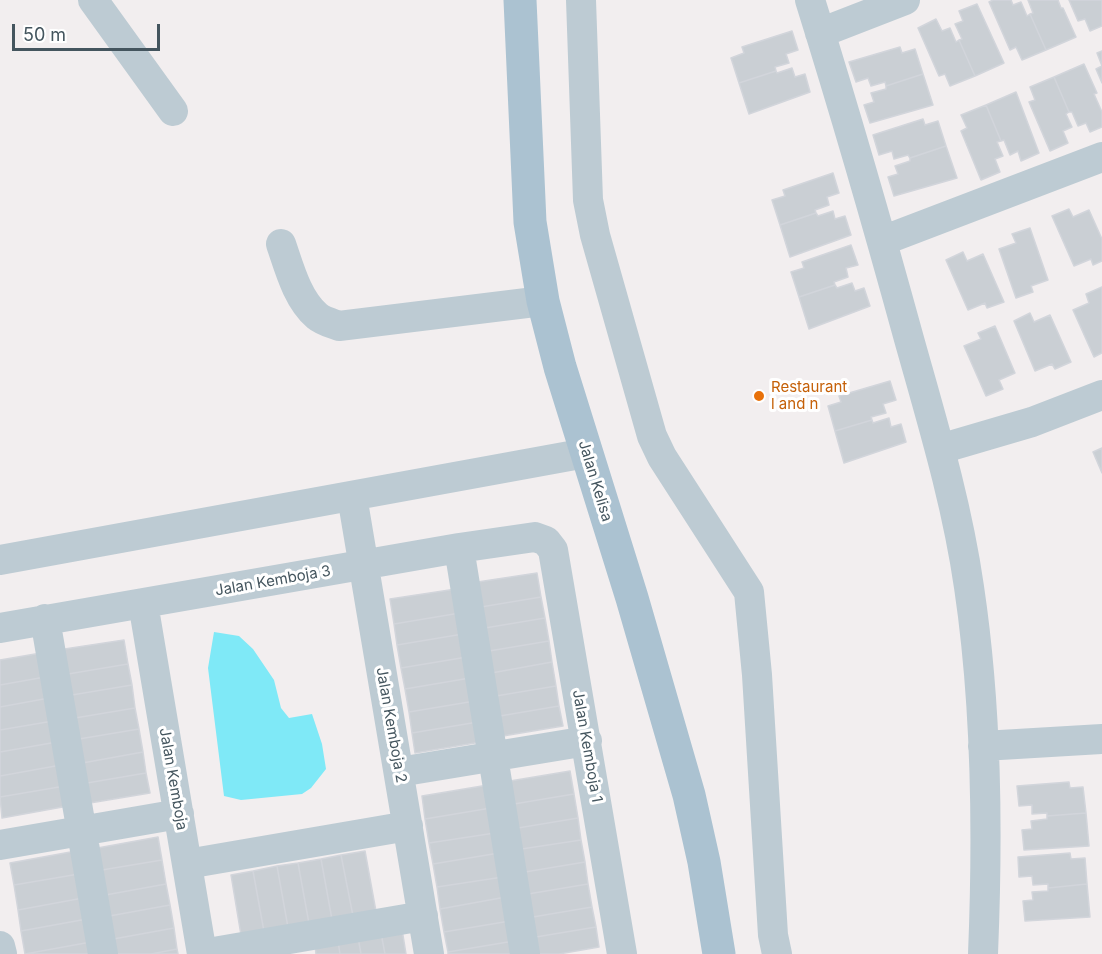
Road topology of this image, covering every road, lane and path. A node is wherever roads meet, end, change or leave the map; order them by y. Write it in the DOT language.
graph roads {
  1 [pos="93,0"];
  2 [pos="520,0"];
  3 [pos="581,0"];
  4 [pos="810,0"];
  5 [pos="905,0"];
  6 [pos="820,33"];
  7 [pos="173,111"];
  8 [pos="1102,157"];
  9 [pos="882,241"];
  10 [pos="281,244"];
  11 [pos="543,301"];
  12 [pos="1102,395"];
  13 [pos="940,448"];
  14 [pos="586,453"];
  15 [pos="352,496"];
  16 [pos="546,542"];
  17 [pos="459,548"];
  18 [pos="0,560"];
  19 [pos="364,566"];
  20 [pos="143,603"];
  21 [pos="45,619"];
  22 [pos="0,628"];
  23 [pos="1102,739"];
  24 [pos="587,741"];
  25 [pos="983,746"];
  26 [pos="494,757"];
  27 [pos="399,772"];
  28 [pos="179,814"];
  29 [pos="408,826"];
  30 [pos="82,830"];
  31 [pos="0,845"];
  32 [pos="187,864"];
  33 [pos="423,916"];
  34 [pos="0,946"];
  35 [pos="720,952"];
  36 [pos="2,954"];
  37 [pos="103,954"];
  38 [pos="202,954"];
  39 [pos="429,954"];
  40 [pos="525,954"];
  41 [pos="622,954"];
  42 [pos="777,954"];
  43 [pos="983,954"];
  1 -- 7 [label="street"];
  2 -- 11 [label="main road, Jalan Kelisa"];
  3 -- 42 [label="street"];
  4 -- 6 [label="street"];
  5 -- 6 [label="street"];
  6 -- 9 [label="street"];
  8 -- 9 [label="street"];
  9 -- 13 [label="street"];
  10 -- 11 [label="street"];
  11 -- 14 [label="main road, Jalan Kelisa"];
  12 -- 13 [label="street"];
  13 -- 25 [label="street"];
  14 -- 15 [label="street"];
  14 -- 35 [label="main road, Jalan Kelisa"];
  15 -- 18 [label="street"];
  15 -- 19 [label="street, Jalan Kemboja 2"];
  16 -- 17 [label="street, Jalan Kemboja 3"];
  16 -- 24 [label="street, Jalan Kemboja 1"];
  17 -- 19 [label="street, Jalan Kemboja 3"];
  17 -- 26 [label="street"];
  19 -- 20 [label="street, Jalan Kemboja 3"];
  19 -- 27 [label="street, Jalan Kemboja 2"];
  20 -- 21 [label="street, Jalan Kemboja 3"];
  20 -- 28 [label="street, Jalan Kemboja"];
  21 -- 22 [label="street, Jalan Kemboja 3"];
  21 -- 30 [label="street"];
  23 -- 25 [label="street"];
  24 -- 26 [label="street"];
  24 -- 41 [label="street, Jalan Kemboja 1"];
  25 -- 43 [label="street"];
  26 -- 27 [label="street"];
  26 -- 40 [label="street"];
  27 -- 29 [label="street, Jalan Kemboja 2"];
  28 -- 30 [label="street"];
  28 -- 32 [label="street, Jalan Kemboja"];
  29 -- 32 [label="street"];
  29 -- 33 [label="street, Jalan Kemboja 2"];
  30 -- 31 [label="street"];
  30 -- 37 [label="street"];
  32 -- 38 [label="street, Jalan Kemboja"];
  33 -- 38 [label="street"];
  33 -- 39 [label="street, Jalan Kemboja 2"];
  34 -- 36 [label="street"];
}
